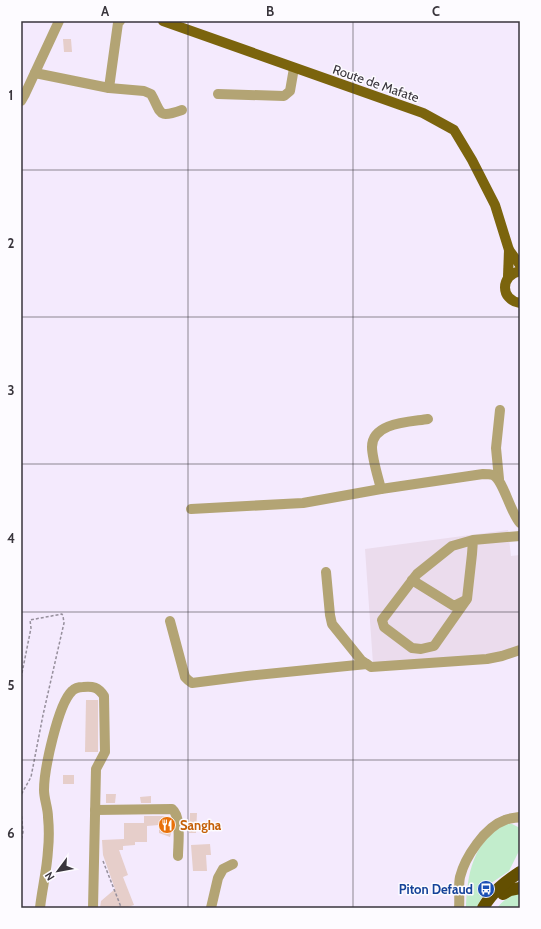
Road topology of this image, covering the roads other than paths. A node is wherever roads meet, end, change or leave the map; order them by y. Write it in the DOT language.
graph roads {
  1 [pos="59,21"];
  2 [pos="120,21"];
  3 [pos="163,21"];
  4 [pos="294,68"];
  5 [pos="35,73"];
  6 [pos="109,88"];
  7 [pos="218,94"];
  8 [pos="21,101"];
  9 [pos="182,110"];
  10 [pos="509,250"];
  11 [pos="520,265"];
  12 [pos="520,271"];
  13 [pos="508,277"];
  14 [pos="516,302"];
  15 [pos="520,311"];
  16 [pos="500,410"];
  17 [pos="428,419"];
  18 [pos="499,479"];
  19 [pos="381,489"];
  20 [pos="191,509"];
  21 [pos="520,524"];
  22 [pos="520,536"];
  23 [pos="473,540"];
  24 [pos="326,572"];
  25 [pos="412,580"];
  26 [pos="467,599"];
  27 [pos="170,621"];
  28 [pos="520,650"];
  29 [pos="367,664"];
  30 [pos="95,810"];
  31 [pos="520,817"];
  32 [pos="178,856"];
  33 [pos="520,861"];
  34 [pos="233,864"];
  35 [pos="520,872"];
  36 [pos="520,882"];
  37 [pos="520,888"];
  38 [pos="503,889"];
  39 [pos="40,908"];
  40 [pos="93,908"];
  41 [pos="211,908"];
  42 [pos="459,908"];
  43 [pos="483,908"];
  44 [pos="491,908"];
  1 -- 5 [label="street"];
  2 -- 6 [label="street"];
  3 -- 4 [label="main road, Route de Mafate"];
  4 -- 7 [label="street"];
  4 -- 10 [label="main road, Route de Mafate"];
  5 -- 6 [label="street"];
  5 -- 8 [label="street"];
  6 -- 9 [label="street"];
  10 -- 11 [label="main road, Route de Mafate"];
  10 -- 13 [label="main road, Route de Mafate"];
  12 -- 13 [label="main road"];
  13 -- 14 [label="main road, Route de Mafate"];
  14 -- 15 [label="main road"];
  16 -- 18 [label="street"];
  17 -- 19 [label="street"];
  18 -- 19 [label="street"];
  18 -- 21 [label="street"];
  19 -- 20 [label="street"];
  22 -- 23 [label="street"];
  23 -- 25 [label="street"];
  23 -- 26 [label="street"];
  24 -- 29 [label="street"];
  25 -- 26 [label="street"];
  25 -- 26 [label="street"];
  27 -- 29 [label="street"];
  28 -- 29 [label="street"];
  30 -- 32 [label="street"];
  30 -- 39 [label="street"];
  30 -- 40 [label="street"];
  31 -- 42 [label="street"];
  33 -- 38 [label="highway"];
  34 -- 41 [label="street"];
  35 -- 38 [label="highway"];
  36 -- 38 [label="highway"];
  37 -- 38 [label="highway"];
  38 -- 43 [label="highway"];
  38 -- 44 [label="highway"];
}
